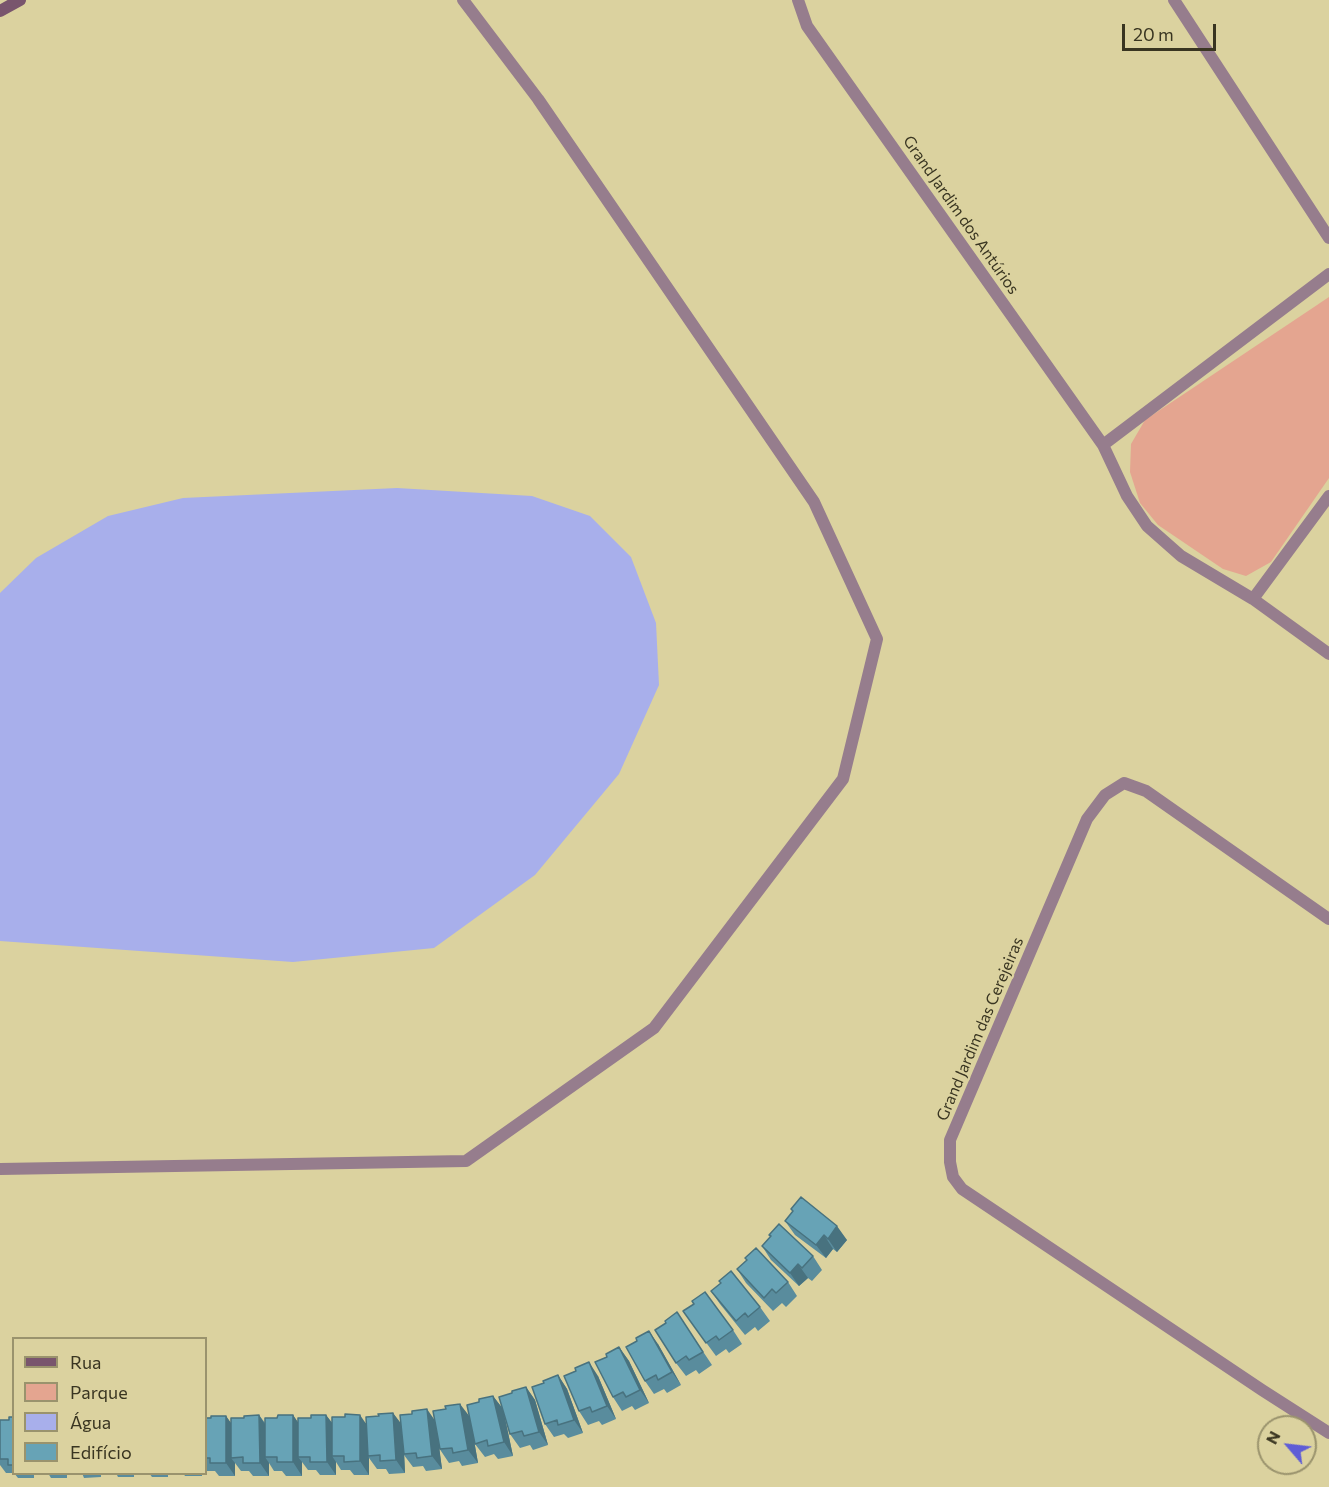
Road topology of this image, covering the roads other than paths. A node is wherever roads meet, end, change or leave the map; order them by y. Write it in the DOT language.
graph roads {
  1 [pos="20,0"];
  2 [pos="463,0"];
  3 [pos="798,0"];
  4 [pos="1174,0"];
  5 [pos="0,11"];
  6 [pos="1329,238"];
  7 [pos="1329,274"];
  8 [pos="1103,445"];
  9 [pos="1329,496"];
  10 [pos="1252,599"];
  11 [pos="1329,654"];
  12 [pos="1329,919"];
  13 [pos="0,1169"];
  14 [pos="1329,1433"];
  1 -- 5 [label="main road"];
  2 -- 13 [label="street"];
  3 -- 8 [label="street, Grand Jardim dos Antúrios"];
  4 -- 6 [label="street"];
  7 -- 8 [label="street"];
  8 -- 10 [label="street, Grand Jardim dos Antúrios"];
  9 -- 10 [label="street"];
  10 -- 11 [label="street, Grand Jardim dos Antúrios"];
  12 -- 14 [label="street, Grand Jardim das Cerejeiras"];
}
